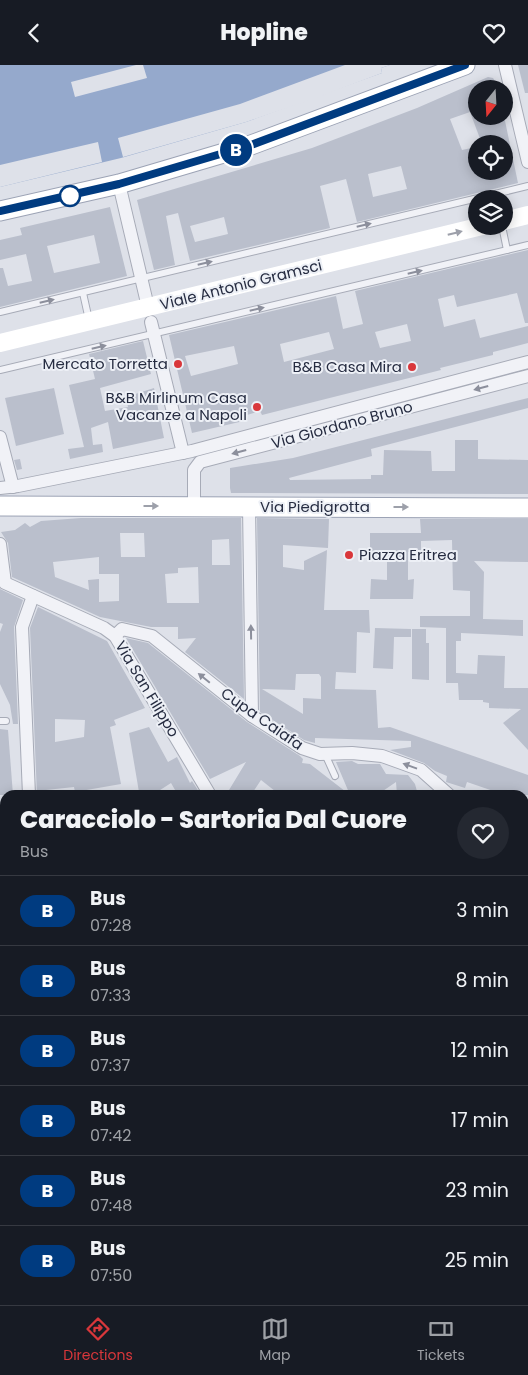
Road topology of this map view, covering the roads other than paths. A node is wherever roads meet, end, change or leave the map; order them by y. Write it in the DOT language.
graph roads {
  1 [pos="465,65"];
  2 [pos="505,65"];
  3 [pos="528,162"];
  4 [pos="119,184"];
  5 [pos="528,186"];
  6 [pos="0,211"];
  7 [pos="528,215"];
  8 [pos="513,219"];
  9 [pos="468,230"];
  10 [pos="504,235"];
  11 [pos="528,245"];
  12 [pos="507,250"];
  13 [pos="141,279"];
  14 [pos="82,293"];
  15 [pos="0,312"];
  16 [pos="89,321"];
  17 [pos="151,321"];
  18 [pos="0,343"];
  19 [pos="528,362"];
  20 [pos="0,371"];
  21 [pos="528,376"];
  22 [pos="0,437"];
  23 [pos="183,453"];
  24 [pos="4,494"];
  25 [pos="194,506"];
  26 [pos="249,506"];
  27 [pos="528,508"];
  28 [pos="0,544"];
  29 [pos="32,597"];
  30 [pos="115,635"];
  31 [pos="252,716"];
  32 [pos="325,754"];
  33 [pos="335,776"];
  34 [pos="29,790"];
  35 [pos="207,790"];
  36 [pos="443,790"];
  1 -- 4 [label="main road"];
  2 -- 3 [label="street"];
  4 -- 6 [label="main road"];
  4 -- 13 [label="street"];
  13 -- 5 [label="lane, one-way"];
  7 -- 8 [label="street"];
  17 -- 9 [label="street, Viale Antonio Gramsci, one-way"];
  10 -- 12 [label="lane"];
  11 -- 12 [label="lane"];
  17 -- 12 [label="lane, one-way"];
  13 -- 14 [label="lane"];
  13 -- 17 [label="street"];
  15 -- 14 [label="lane, one-way"];
  14 -- 16 [label="lane"];
  16 -- 17 [label="street, Viale Antonio Gramsci"];
  16 -- 18 [label="street, Viale Antonio Gramsci"];
  20 -- 17 [label="lane, one-way"];
  17 -- 23 [label="street"];
  19 -- 23 [label="street"];
  21 -- 25 [label="street, Via Giordano Bruno, one-way"];
  22 -- 24 [label="street"];
  23 -- 24 [label="street"];
  24 -- 25 [label="main road, Via Piedigrotta, one-way"];
  25 -- 26 [label="main road, Via Piedigrotta"];
  26 -- 27 [label="main road, Via Piedigrotta, one-way"];
  31 -- 26 [label="street, one-way"];
  28 -- 29 [label="street, Via San Filippo"];
  29 -- 30 [label="street, Via San Filippo"];
  29 -- 34 [label="street"];
  31 -- 30 [label="street, Cupa Caiafa, one-way"];
  30 -- 35 [label="street, Via San Filippo"];
  31 -- 32 [label="street, Cupa Caiafa"];
  32 -- 33 [label="lane"];
  36 -- 32 [label="street, Cupa Caiafa, one-way"];
}
